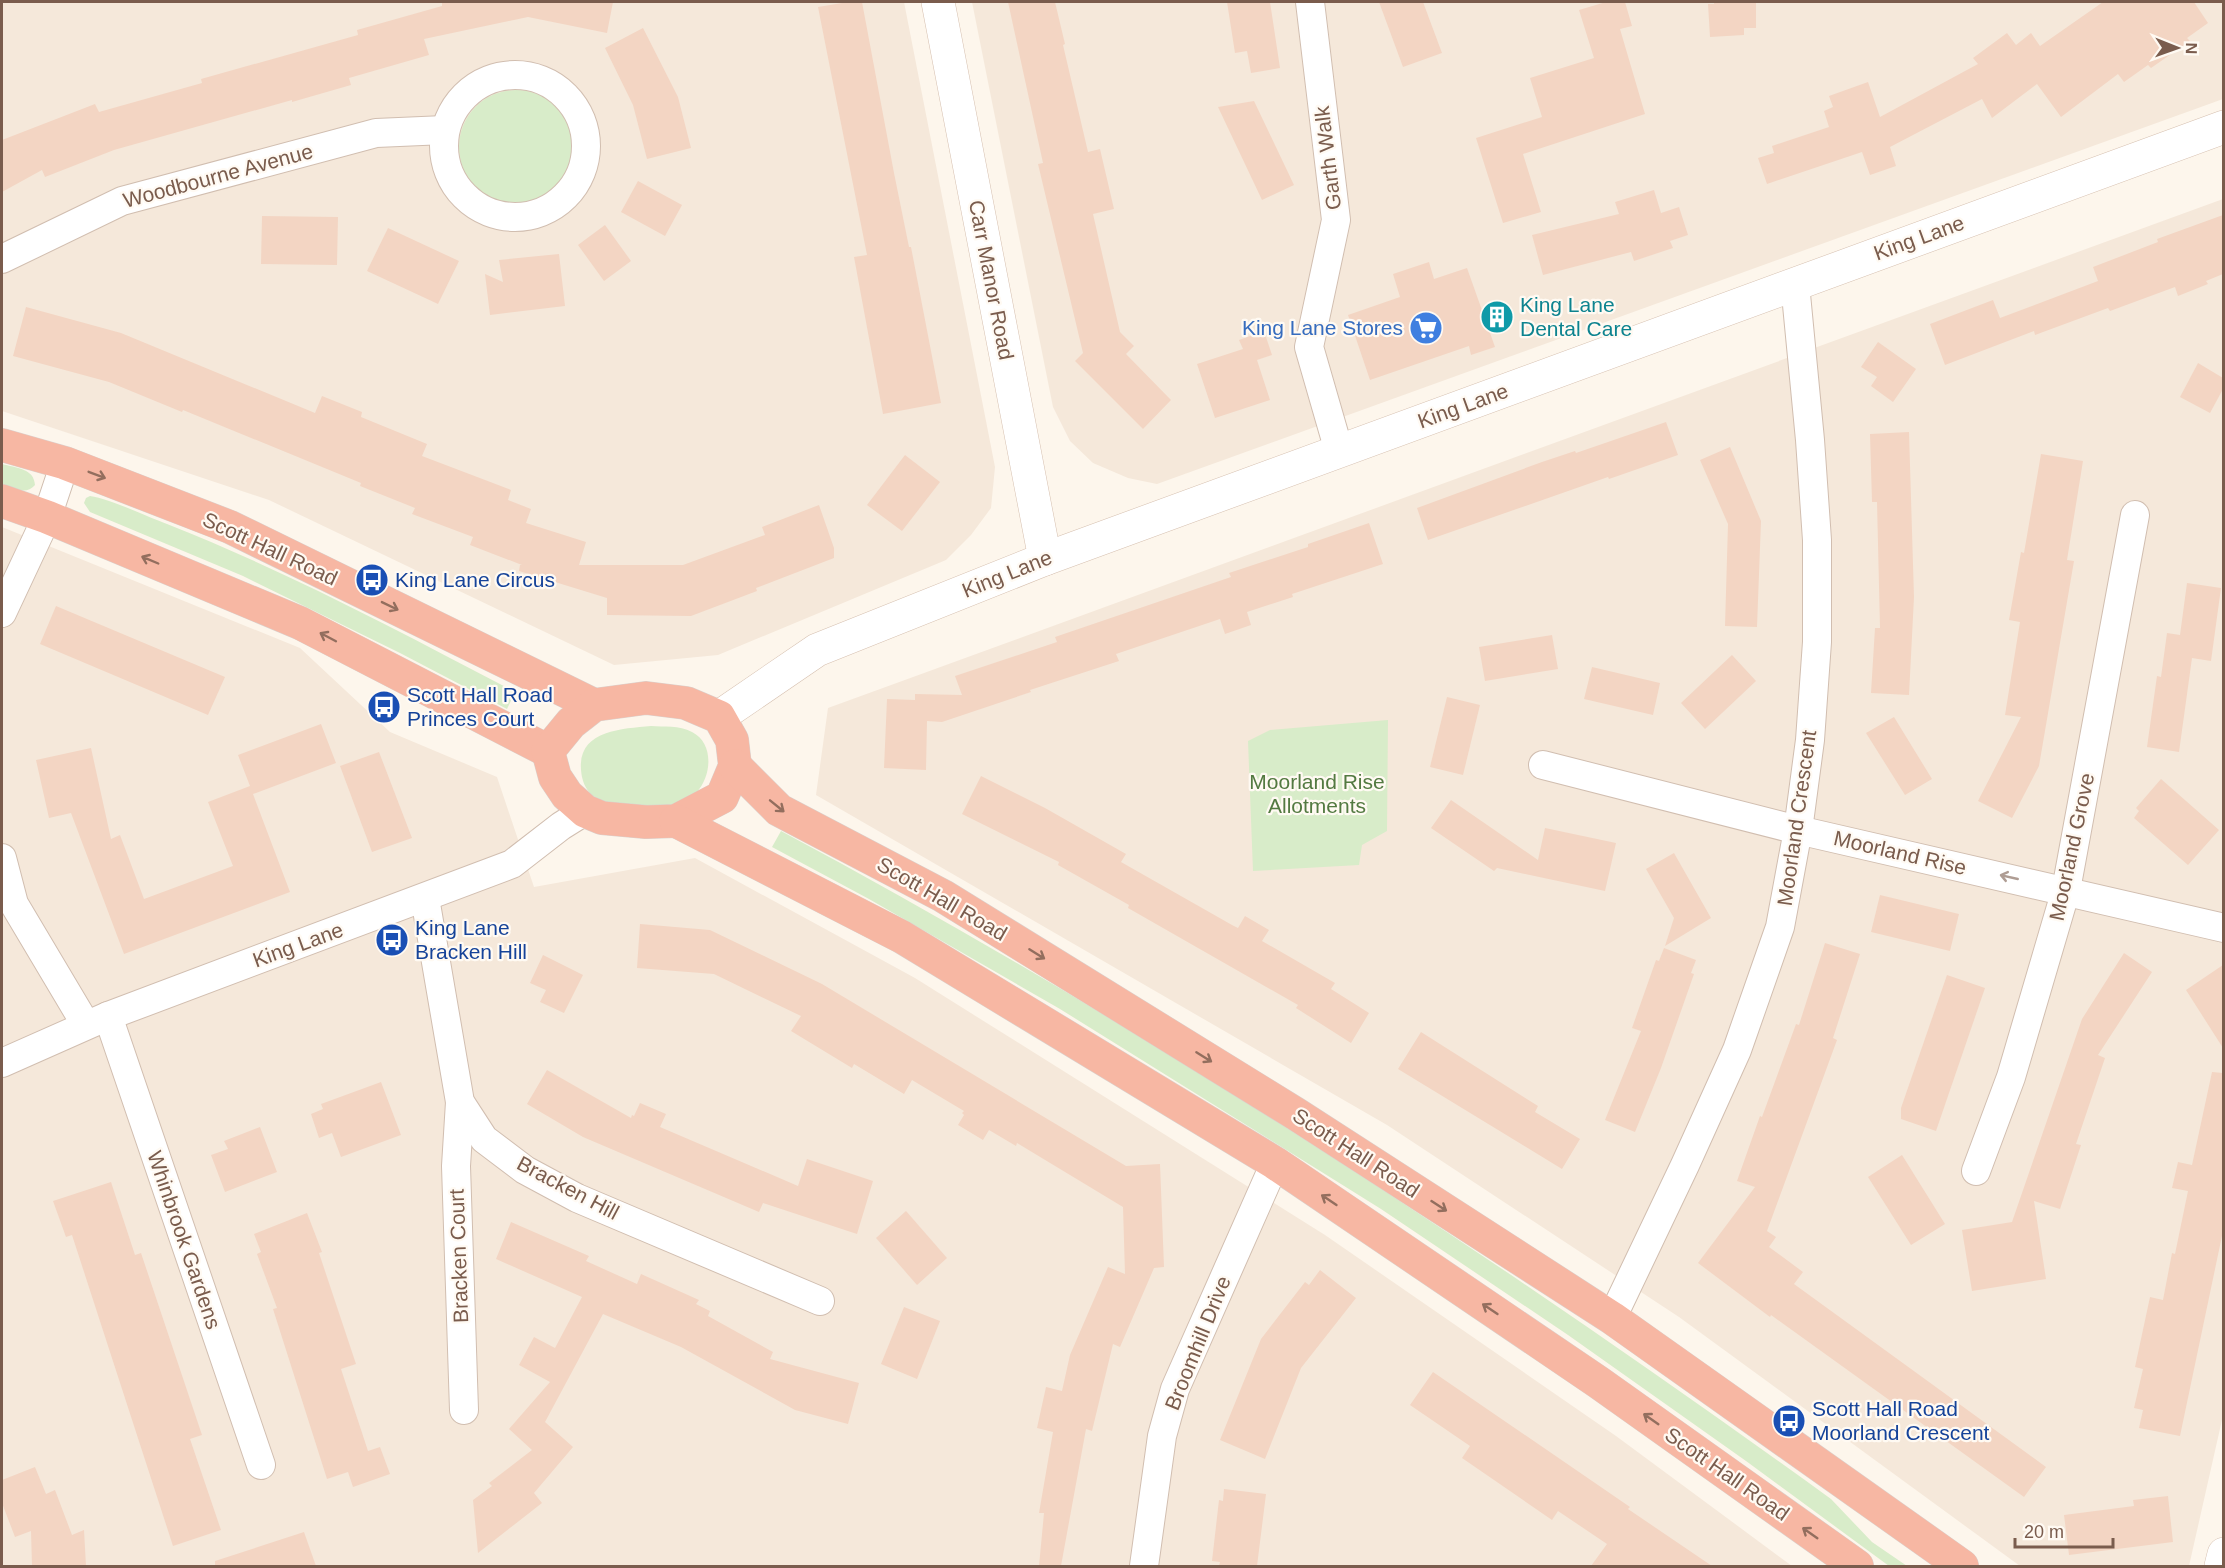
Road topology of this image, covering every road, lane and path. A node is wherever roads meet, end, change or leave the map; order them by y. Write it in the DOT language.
graph roads {
  1 [pos="938,2"];
  2 [pos="1310,2"];
  3 [pos="2223,127"];
  4 [pos="445,130"];
  5 [pos="2,259"];
  6 [pos="1795,284"];
  7 [pos="2,445"];
  8 [pos="1339,451"];
  9 [pos="65,463"];
  10 [pos="2,501"];
  11 [pos="2135,515"];
  12 [pos="47,517"];
  13 [pos="1045,559"];
  14 [pos="2,613"];
  15 [pos="594,705"];
  16 [pos="719,717"];
  17 [pos="548,751"];
  18 [pos="1543,765"];
  19 [pos="735,766"];
  20 [pos="585,811"];
  21 [pos="676,820"];
  22 [pos="1798,830"];
  23 [pos="2,858"];
  24 [pos="2066,890"];
  25 [pos="425,898"];
  26 [pos="2223,928"];
  27 [pos="97,1020"];
  28 [pos="2,1063"];
  29 [pos="460,1102"];
  30 [pos="1275,1163"];
  31 [pos="1977,1171"];
  32 [pos="820,1301"];
  33 [pos="1612,1318"];
  34 [pos="464,1410"];
  35 [pos="261,1465"];
  36 [pos="1881,1508"];
  37 [pos="2223,1554"];
  38 [pos="1144,1566"];
  39 [pos="1857,1566"];
  40 [pos="1941,1566"];
  41 [pos="1962,1566"];
  42 [pos="2221,1566"];
  1 -- 13 [label="street, Carr Manor Road"];
  2 -- 8 [label="street, Garth Walk"];
  3 -- 6 [label="street, King Lane"];
  4 -- 4 [label="street"];
  4 -- 5 [label="street, Woodbourne Avenue"];
  6 -- 8 [label="street, King Lane"];
  6 -- 22 [label="street, Moorland Crescent"];
  7 -- 9 [label="highway, Scott Hall Road"];
  8 -- 13 [label="street, King Lane"];
  9 -- 12 [label="street"];
  9 -- 15 [label="highway, Scott Hall Road, one-way"];
  10 -- 12 [label="highway"];
  11 -- 24 [label="street, Moorland Grove"];
  12 -- 14 [label="street"];
  17 -- 12 [label="highway, one-way"];
  13 -- 16 [label="street, King Lane"];
  15 -- 16 [label="highway"];
  15 -- 17 [label="highway"];
  16 -- 19 [label="highway"];
  17 -- 20 [label="highway"];
  18 -- 22 [label="street, Moorland Rise"];
  19 -- 21 [label="highway"];
  19 -- 33 [label="highway, Scott Hall Road, one-way"];
  20 -- 21 [label="highway"];
  20 -- 25 [label="street, King Lane"];
  21 -- 30 [label="highway, Scott Hall Road"];
  24 -- 22 [label="street, Moorland Rise, one-way"];
  22 -- 33 [label="street, Moorland Crescent"];
  23 -- 27 [label="street, Whinbrook Gardens"];
  24 -- 26 [label="street, Moorland Rise"];
  24 -- 31 [label="street, Moorland Grove"];
  25 -- 27 [label="street, King Lane"];
  25 -- 29 [label="street, Bracken Hill"];
  27 -- 28 [label="street, King Lane"];
  27 -- 35 [label="street, Whinbrook Gardens"];
  29 -- 32 [label="street, Bracken Hill"];
  29 -- 34 [label="street, Bracken Court"];
  30 -- 38 [label="street, Broomhill Drive"];
  39 -- 30 [label="highway, Scott Hall Road, one-way"];
  33 -- 36 [label="highway, Scott Hall Road"];
  36 -- 40 [label="highway"];
  36 -- 41 [label="highway, Scott Hall Road"];
  37 -- 42 [label="street"];
}
